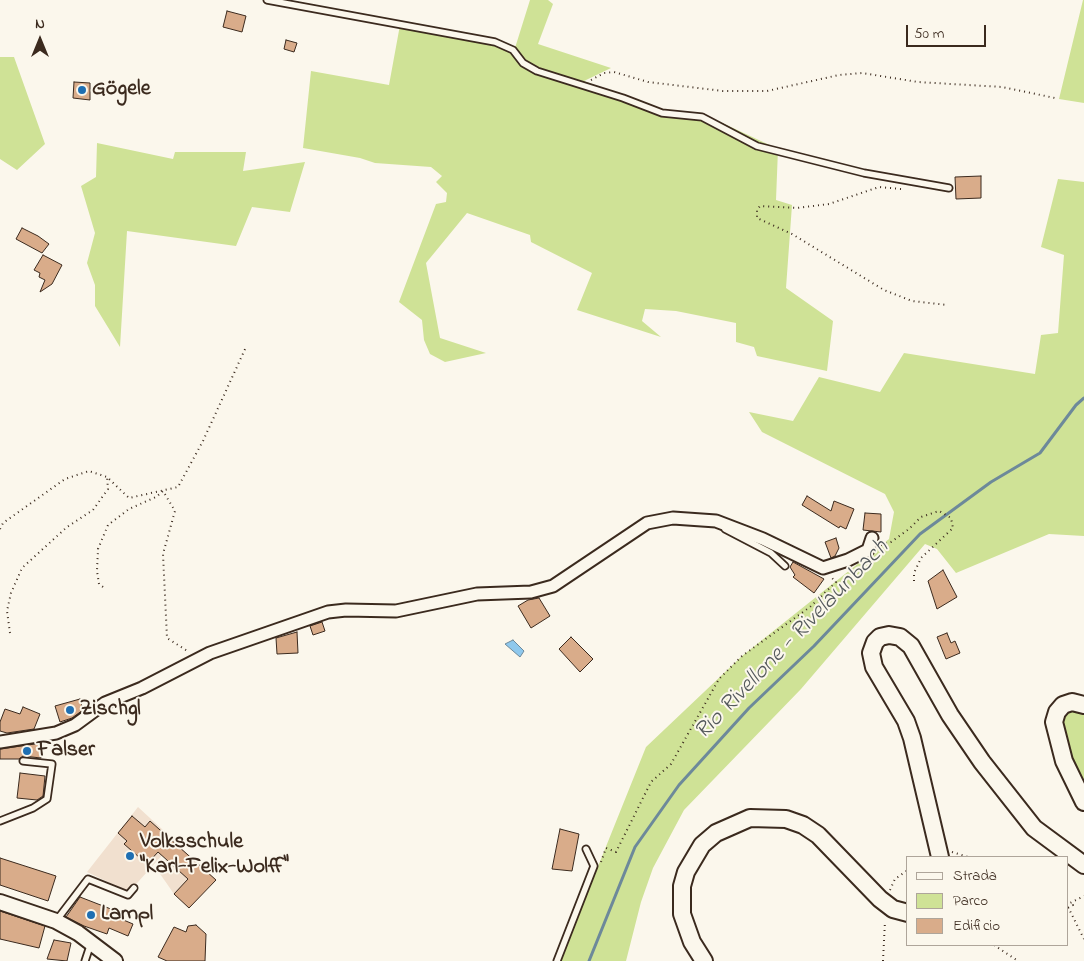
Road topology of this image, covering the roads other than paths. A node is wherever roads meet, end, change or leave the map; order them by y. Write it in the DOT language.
graph roads {
  1 [pos="267,0"];
  2 [pos="949,188"];
  3 [pos="716,521"];
  4 [pos="872,538"];
  5 [pos="785,566"];
  6 [pos="1084,705"];
  7 [pos="0,742"];
  8 [pos="24,761"];
  9 [pos="1084,802"];
  10 [pos="0,820"];
  11 [pos="586,849"];
  12 [pos="940,856"];
  13 [pos="1084,865"];
  14 [pos="134,888"];
  15 [pos="0,902"];
  16 [pos="906,912"];
  17 [pos="56,921"];
  18 [pos="91,943"];
  19 [pos="84,961"];
  20 [pos="115,961"];
  21 [pos="557,961"];
  22 [pos="704,961"];
  1 -- 2 [label="lane"];
  3 -- 4 [label="street"];
  3 -- 5 [label="lane"];
  3 -- 7 [label="street"];
  6 -- 9 [label="main road"];
  8 -- 10 [label="lane"];
  11 -- 21 [label="lane"];
  12 -- 13 [label="main road"];
  14 -- 17 [label="lane"];
  15 -- 17 [label="street"];
  16 -- 22 [label="main road"];
  17 -- 18 [label="street"];
  18 -- 19 [label="lane"];
  18 -- 20 [label="street"];
}
